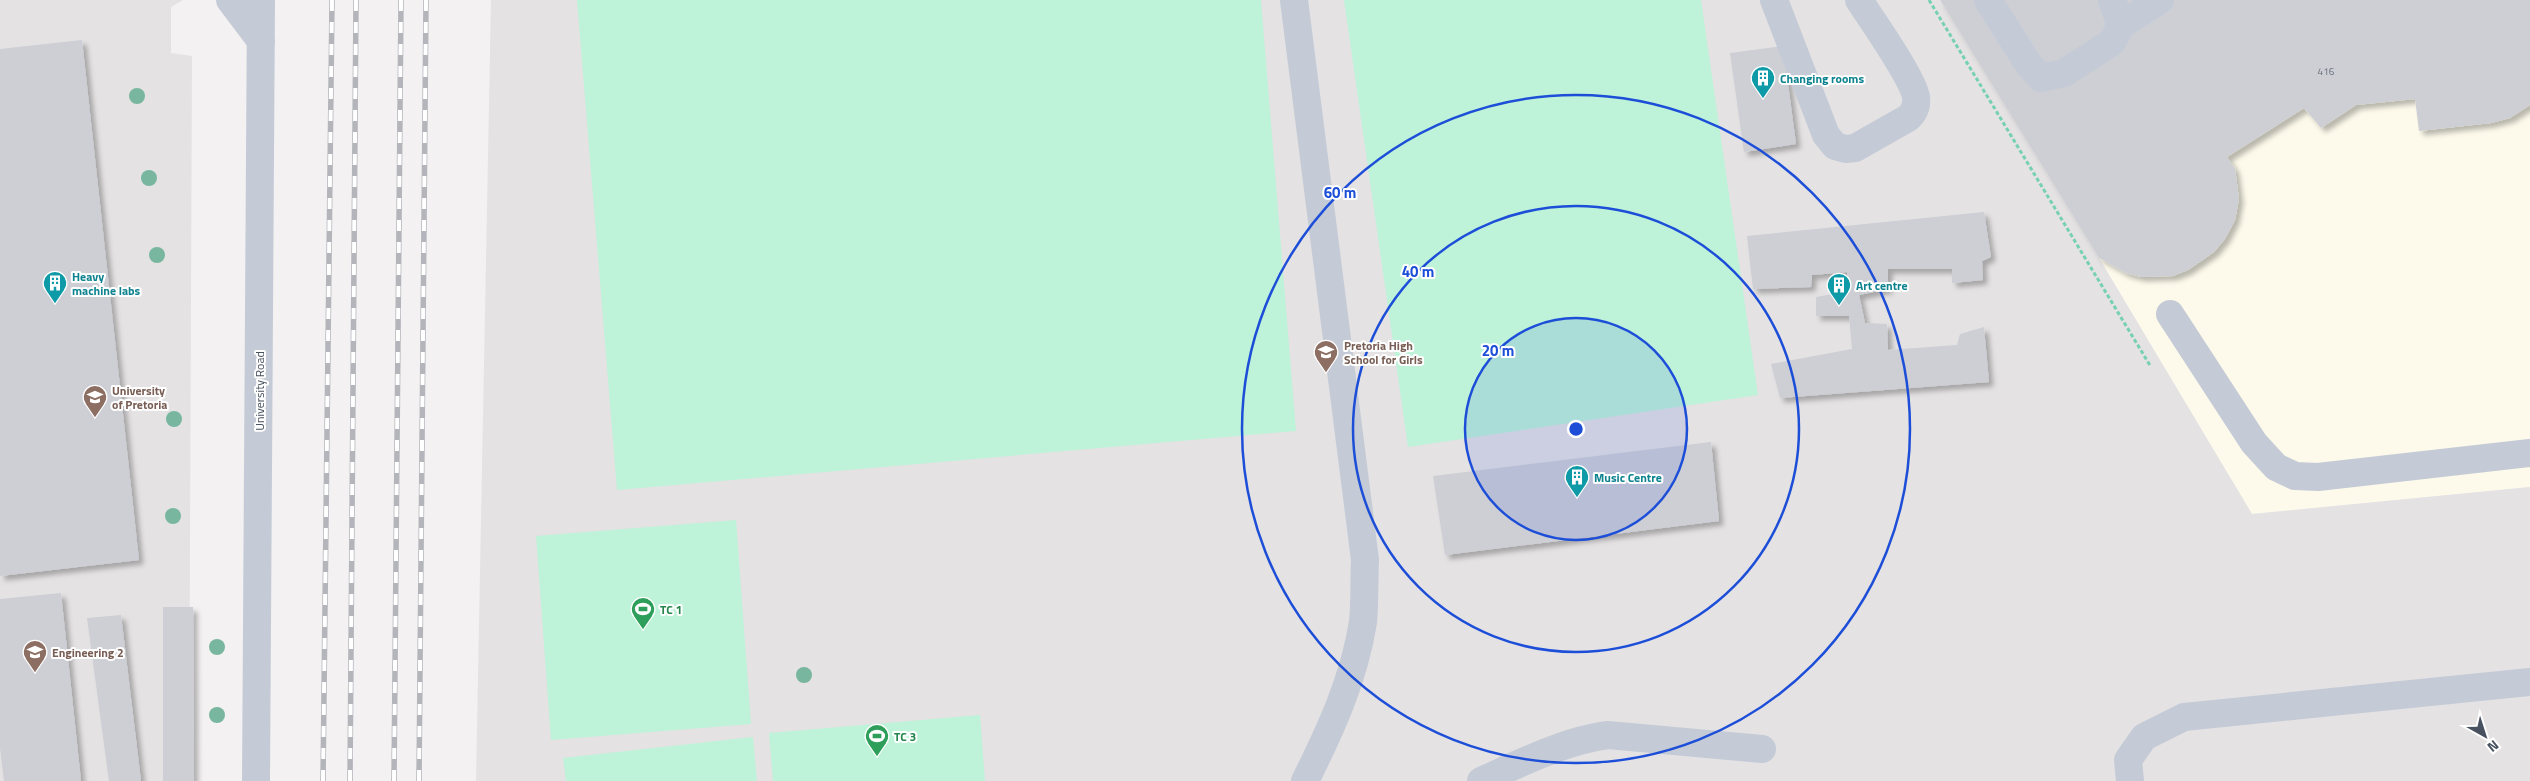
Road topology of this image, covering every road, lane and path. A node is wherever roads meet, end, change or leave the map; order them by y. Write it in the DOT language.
graph roads {
  1 [pos="230,0"];
  2 [pos="261,0"];
  3 [pos="1294,0"];
  4 [pos="1774,0"];
  5 [pos="1859,0"];
  6 [pos="1929,0"];
  7 [pos="1988,0"];
  8 [pos="2160,0"];
  9 [pos="2116,12"];
  10 [pos="261,41"];
  11 [pos="2170,314"];
  12 [pos="2151,367"];
  13 [pos="2530,453"];
  14 [pos="2530,682"];
  15 [pos="1762,749"];
  16 [pos="256,781"];
  17 [pos="1305,781"];
  18 [pos="1481,781"];
  19 [pos="2130,781"];
  1 -- 10 [label="street"];
  2 -- 10 [label="street, University Road"];
  3 -- 17 [label="street"];
  4 -- 5 [label="street"];
  6 -- 12 [label="path"];
  7 -- 9 [label="street"];
  8 -- 9 [label="street"];
  10 -- 16 [label="street, University Road"];
  11 -- 13 [label="street"];
  14 -- 19 [label="street"];
  15 -- 18 [label="street"];
}
